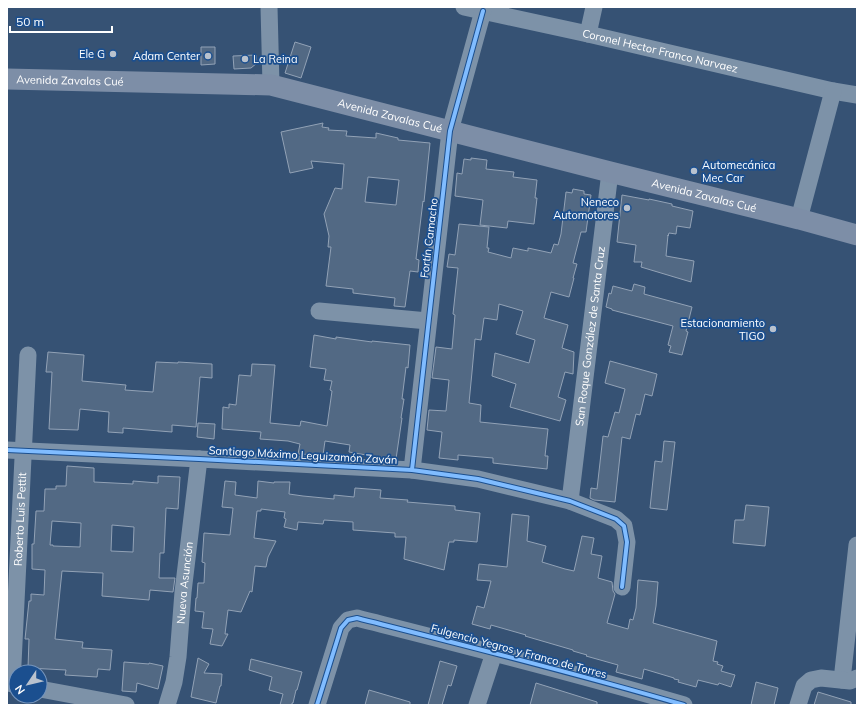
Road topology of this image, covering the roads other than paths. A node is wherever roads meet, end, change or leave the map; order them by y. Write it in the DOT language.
graph roads {
  1 [pos="269,7"];
  2 [pos="464,7"];
  3 [pos="594,7"];
  4 [pos="483,11"];
  5 [pos="588,34"];
  6 [pos="7,79"];
  7 [pos="271,85"];
  8 [pos="833,91"];
  9 [pos="857,94"];
  10 [pos="450,131"];
  11 [pos="610,172"];
  12 [pos="799,219"];
  13 [pos="857,235"];
  14 [pos="319,312"];
  15 [pos="428,321"];
  16 [pos="28,355"];
  17 [pos="15,450"];
  18 [pos="199,459"];
  19 [pos="412,470"];
  20 [pos="570,501"];
  21 [pos="857,545"];
  22 [pos="622,587"];
  23 [pos="494,653"];
  24 [pos="12,664"];
  25 [pos="852,682"];
  26 [pos="48,690"];
  27 [pos="640,699"];
  28 [pos="126,705"];
  29 [pos="167,705"];
  30 [pos="317,705"];
  31 [pos="477,705"];
  32 [pos="684,705"];
  33 [pos="798,705"];
  1 -- 7 [label="street"];
  2 -- 4 [label="street, Coronel Hector Franco Narvaez"];
  3 -- 5 [label="street"];
  4 -- 5 [label="street, Coronel Hector Franco Narvaez"];
  4 -- 10 [label="street, Fortín Camacho"];
  5 -- 8 [label="street, Coronel Hector Franco Narvaez"];
  6 -- 7 [label="main road, Avenida Zavalas Cué"];
  7 -- 10 [label="main road, Avenida Zavalas Cué"];
  8 -- 9 [label="street, Coronel Hector Franco Narvaez"];
  8 -- 12 [label="street"];
  10 -- 11 [label="main road, Avenida Zavalas Cué"];
  10 -- 15 [label="street, Fortín Camacho"];
  11 -- 12 [label="main road, Avenida Zavalas Cué"];
  11 -- 20 [label="street, San Roque González de Santa Cruz"];
  12 -- 13 [label="main road, Avenida Zavalas Cué"];
  14 -- 15 [label="street"];
  15 -- 19 [label="street, Fortín Camacho"];
  16 -- 17 [label="street, Roberto Luis Pettit"];
  17 -- 18 [label="street, Santiago Máximo Leguizamón Zaván"];
  17 -- 24 [label="street, Roberto Luis Pettit"];
  18 -- 19 [label="street, Santiago Máximo Leguizamón Zaván"];
  18 -- 29 [label="street, Nueva Asunción"];
  19 -- 20 [label="street, Santiago Máximo Leguizamón Zaván"];
  20 -- 22 [label="street, Santiago Máximo Leguizamón Zaván"];
  21 -- 25 [label="street"];
  23 -- 27 [label="street, Fulgencio Yegros y Franco de Torres"];
  23 -- 30 [label="street, Fulgencio Yegros y Franco de Torres"];
  23 -- 31 [label="street"];
  25 -- 33 [label="street"];
  26 -- 28 [label="street"];
  27 -- 32 [label="street, Fulgencio Yegros y Franco de Torres"];
}
